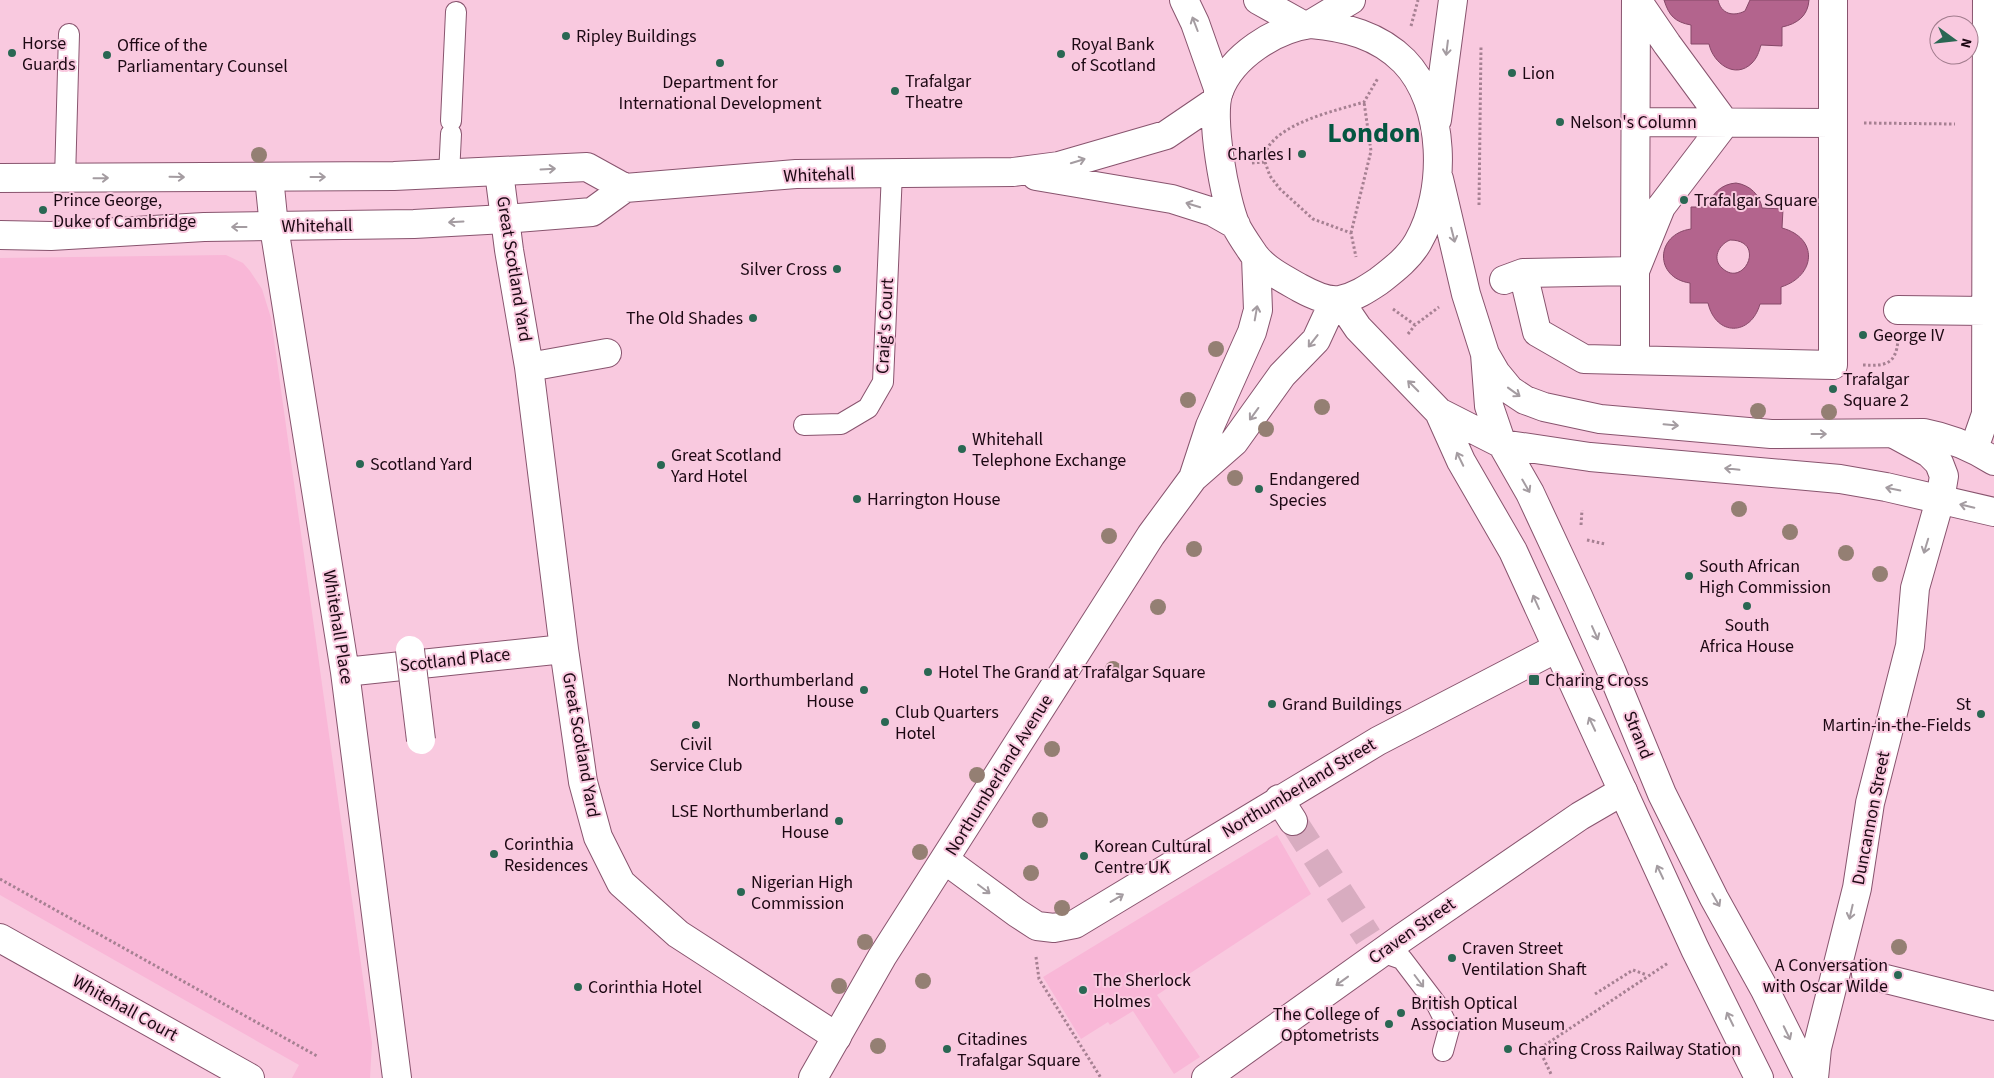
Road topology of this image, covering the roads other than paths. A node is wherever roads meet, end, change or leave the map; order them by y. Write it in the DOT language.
graph roads {
  1 [pos="1184,0"];
  2 [pos="1258,0"];
  3 [pos="1351,0"];
  4 [pos="1453,0"];
  5 [pos="1636,0"];
  6 [pos="1833,0"];
  7 [pos="1987,0"];
  8 [pos="456,12"];
  9 [pos="1307,25"];
  10 [pos="69,34"];
  11 [pos="1217,96"];
  12 [pos="1636,122"];
  13 [pos="1725,123"];
  14 [pos="1833,123"];
  15 [pos="1436,127"];
  16 [pos="1437,170"];
  17 [pos="499,172"];
  18 [pos="892,172"];
  19 [pos="1013,172"];
  20 [pos="449,175"];
  21 [pos="269,177"];
  22 [pos="0,178"];
  23 [pos="65,179"];
  24 [pos="625,188"];
  25 [pos="505,219"];
  26 [pos="1236,226"];
  27 [pos="274,227"];
  28 [pos="0,235"];
  29 [pos="1256,257"];
  30 [pos="1635,271"];
  31 [pos="1336,300"];
  32 [pos="1898,310"];
  33 [pos="1986,311"];
  34 [pos="607,353"];
  35 [pos="1485,354"];
  36 [pos="1635,359"];
  37 [pos="529,367"];
  38 [pos="1439,412"];
  39 [pos="804,425"];
  40 [pos="1894,434"];
  41 [pos="1502,444"];
  42 [pos="1982,449"];
  43 [pos="1193,478"];
  44 [pos="1940,500"];
  45 [pos="1994,512"];
  46 [pos="1557,648"];
  47 [pos="564,649"];
  48 [pos="410,650"];
  49 [pos="345,672"];
  50 [pos="421,740"];
  51 [pos="1622,791"];
  52 [pos="945,860"];
  53 [pos="0,938"];
  54 [pos="1375,945"];
  55 [pos="1866,974"];
  56 [pos="1994,1006"];
  57 [pos="837,1037"];
  58 [pos="1443,1051"];
  59 [pos="250,1078"];
  60 [pos="397,1078"];
  61 [pos="813,1078"];
  62 [pos="1206,1078"];
  63 [pos="1759,1078"];
  64 [pos="1809,1078"];
  65 [pos="1814,1078"];
  11 -- 1 [label="main road, one-way"];
  2 -- 9 [label="main road"];
  3 -- 9 [label="main road"];
  4 -- 15 [label="main road, one-way"];
  5 -- 12 [label="main road"];
  5 -- 13 [label="main road"];
  6 -- 14 [label="main road"];
  7 -- 33 [label="main road"];
  8 -- 20 [label="lane"];
  9 -- 11 [label="main road"];
  9 -- 15 [label="main road"];
  10 -- 23 [label="lane"];
  19 -- 11 [label="main road, Whitehall, one-way"];
  11 -- 26 [label="main road"];
  12 -- 13 [label="main road"];
  12 -- 30 [label="main road"];
  13 -- 14 [label="main road"];
  13 -- 30 [label="main road"];
  14 -- 36 [label="main road"];
  15 -- 16 [label="main road"];
  16 -- 31 [label="main road"];
  16 -- 35 [label="main road, one-way"];
  17 -- 20 [label="main road"];
  17 -- 24 [label="main road, one-way"];
  17 -- 25 [label="main road, Great Scotland Yard"];
  18 -- 19 [label="main road, Whitehall"];
  18 -- 24 [label="main road, Whitehall"];
  18 -- 39 [label="lane, Craig's Court"];
  26 -- 19 [label="main road, Whitehall, one-way"];
  21 -- 20 [label="main road, one-way"];
  23 -- 21 [label="main road, one-way"];
  21 -- 27 [label="main road, Whitehall Place"];
  22 -- 23 [label="main road"];
  24 -- 25 [label="main road, Whitehall"];
  25 -- 27 [label="main road, Whitehall, one-way"];
  25 -- 37 [label="main road, Great Scotland Yard"];
  26 -- 29 [label="main road"];
  27 -- 28 [label="main road, Whitehall, one-way"];
  27 -- 49 [label="main road, Whitehall Place"];
  29 -- 31 [label="main road"];
  43 -- 29 [label="main road, Northumberland Avenue, one-way"];
  30 -- 36 [label="main road"];
  30 -- 36 [label="main road"];
  38 -- 31 [label="main road, one-way"];
  31 -- 43 [label="main road, Northumberland Avenue, one-way"];
  32 -- 33 [label="main road"];
  33 -- 42 [label="main road"];
  34 -- 37 [label="main road, Great Scotland Yard"];
  35 -- 40 [label="main road, one-way"];
  35 -- 41 [label="main road, Strand"];
  37 -- 47 [label="main road, Great Scotland Yard"];
  38 -- 41 [label="main road"];
  46 -- 38 [label="main road, Strand, one-way"];
  40 -- 42 [label="main road"];
  40 -- 44 [label="main road, Duncannon Street"];
  44 -- 41 [label="main road, one-way"];
  41 -- 64 [label="main road, Strand, one-way"];
  43 -- 52 [label="main road, Northumberland Avenue"];
  45 -- 44 [label="main road, one-way"];
  44 -- 65 [label="main road, Duncannon Street, one-way"];
  51 -- 46 [label="main road, Strand, one-way"];
  52 -- 46 [label="main road, Northumberland Street, one-way"];
  47 -- 49 [label="main road, Scotland Place"];
  47 -- 57 [label="main road, Great Scotland Yard"];
  48 -- 50 [label="main road, bridge"];
  49 -- 60 [label="main road, Whitehall Place"];
  51 -- 54 [label="main road, Craven Street"];
  63 -- 51 [label="main road, Strand, one-way"];
  52 -- 57 [label="main road, Northumberland Avenue"];
  53 -- 59 [label="main road, Whitehall Court"];
  54 -- 58 [label="lane, one-way"];
  54 -- 62 [label="main road, Craven Street, one-way"];
  55 -- 56 [label="main road"];
  57 -- 61 [label="main road, Northumberland Avenue"];
}
